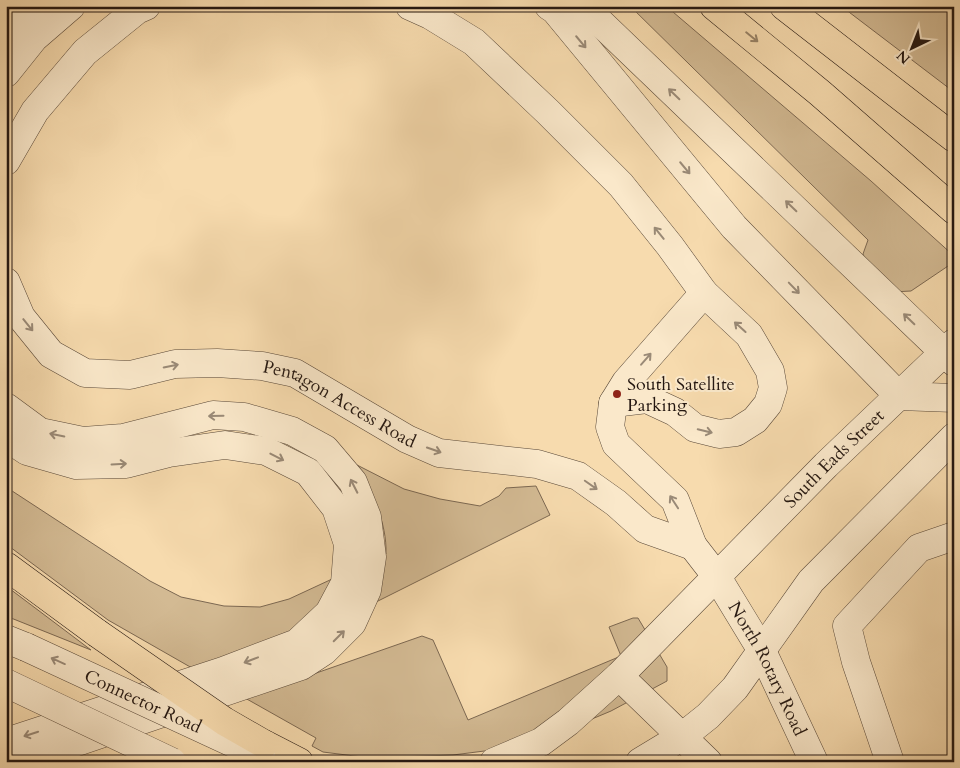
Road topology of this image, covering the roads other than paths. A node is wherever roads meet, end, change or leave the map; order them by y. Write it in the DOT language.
graph roads {
  1 [pos="36,6"];
  2 [pos="71,6"];
  3 [pos="146,6"];
  4 [pos="410,6"];
  5 [pos="549,6"];
  6 [pos="583,6"];
  7 [pos="714,6"];
  8 [pos="784,6"];
  9 [pos="6,36"];
  10 [pos="6,73"];
  11 [pos="954,138"];
  12 [pos="6,161"];
  13 [pos="950,207"];
  14 [pos="6,282"];
  15 [pos="704,293"];
  16 [pos="950,353"];
  17 [pos="899,396"];
  18 [pos="954,398"];
  19 [pos="612,403"];
  20 [pos="6,407"];
  21 [pos="6,437"];
  22 [pos="954,437"];
  23 [pos="954,536"];
  24 [pos="694,546"];
  25 [pos="6,566"];
  26 [pos="717,577"];
  27 [pos="16,643"];
  28 [pos="762,652"];
  29 [pos="620,676"];
  30 [pos="6,683"];
  31 [pos="683,736"];
  32 [pos="6,742"];
  33 [pos="269,754"];
  34 [pos="813,760"];
  35 [pos="18,762"];
  36 [pos="172,762"];
  37 [pos="299,762"];
  38 [pos="494,762"];
  39 [pos="640,762"];
  40 [pos="708,762"];
  41 [pos="890,762"];
  1 -- 9 [label="street"];
  2 -- 10 [label="street"];
  3 -- 12 [label="street"];
  15 -- 4 [label="street, one-way"];
  5 -- 17 [label="street, one-way"];
  16 -- 6 [label="street, one-way"];
  7 -- 13 [label="highway, one-way"];
  8 -- 11 [label="highway"];
  14 -- 24 [label="street, Pentagon Access Road, one-way"];
  19 -- 15 [label="street, one-way"];
  19 -- 15 [label="street, one-way"];
  16 -- 17 [label="street, South Eads Street"];
  17 -- 18 [label="street"];
  17 -- 26 [label="street, South Eads Street"];
  24 -- 19 [label="street, North Rotary Road, one-way"];
  35 -- 20 [label="street, one-way"];
  21 -- 32 [label="street, one-way"];
  22 -- 28 [label="street"];
  23 -- 41 [label="street"];
  24 -- 26 [label="street, North Rotary Road"];
  25 -- 33 [label="highway, bridge"];
  26 -- 28 [label="street, North Rotary Road"];
  26 -- 29 [label="street"];
  33 -- 27 [label="street, Connector Road, one-way, bridge"];
  28 -- 31 [label="street"];
  28 -- 34 [label="street, North Rotary Road"];
  29 -- 31 [label="street"];
  29 -- 38 [label="street"];
  30 -- 36 [label="street, bridge"];
  31 -- 39 [label="street"];
  31 -- 40 [label="street"];
  33 -- 37 [label="highway"];
}
